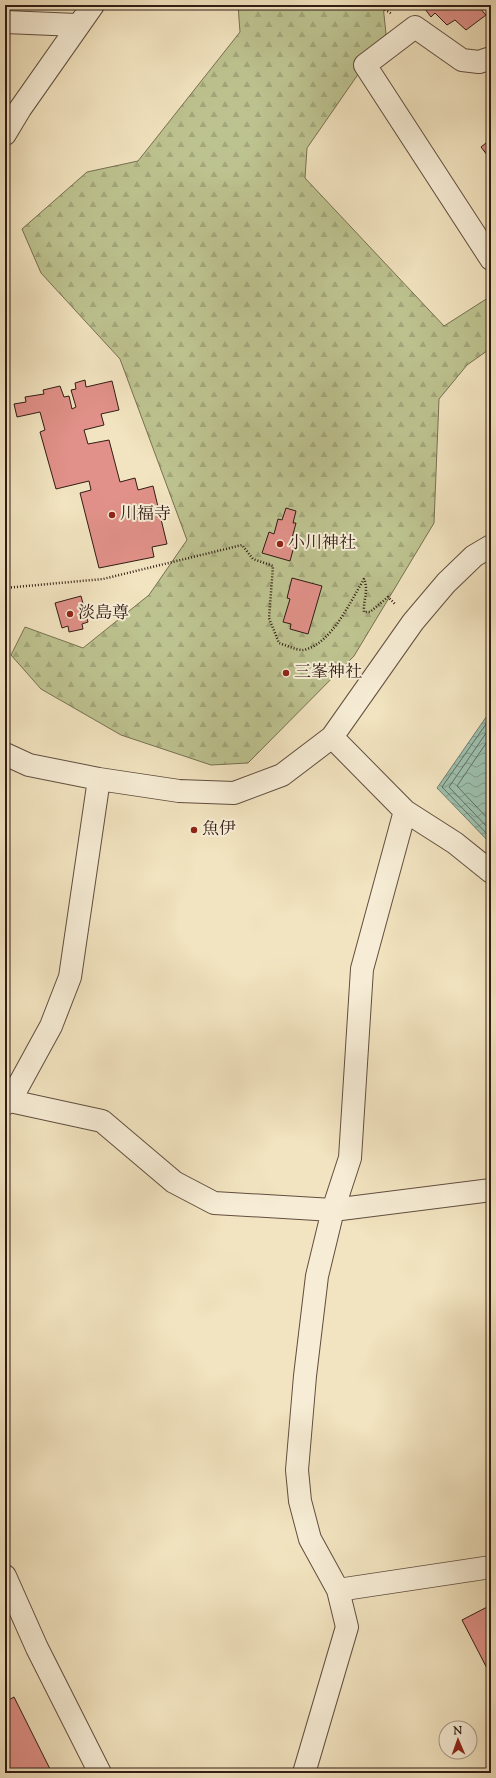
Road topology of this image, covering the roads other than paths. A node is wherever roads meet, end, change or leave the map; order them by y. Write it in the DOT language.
graph roads {
  1 [pos="93,5"];
  2 [pos="5,22"];
  3 [pos="78,25"];
  4 [pos="491,58"];
  5 [pos="5,134"];
  6 [pos="491,259"];
  7 [pos="491,546"];
  8 [pos="332,737"];
  9 [pos="5,754"];
  10 [pos="98,780"];
  11 [pos="405,812"];
  12 [pos="491,872"];
  13 [pos="8,1102"];
  14 [pos="491,1190"];
  15 [pos="333,1210"];
  16 [pos="491,1567"];
  17 [pos="5,1576"];
  18 [pos="338,1590"];
  19 [pos="100,1773"];
  20 [pos="304,1773"];
  1 -- 3 [label="street"];
  2 -- 3 [label="street"];
  3 -- 5 [label="street"];
  4 -- 6 [label="street"];
  7 -- 8 [label="street"];
  8 -- 10 [label="street"];
  8 -- 11 [label="street"];
  9 -- 10 [label="street"];
  10 -- 13 [label="street"];
  11 -- 12 [label="street"];
  11 -- 15 [label="street"];
  13 -- 15 [label="street"];
  14 -- 15 [label="street"];
  15 -- 18 [label="street"];
  16 -- 18 [label="street"];
  17 -- 19 [label="street"];
  18 -- 20 [label="street"];
}
